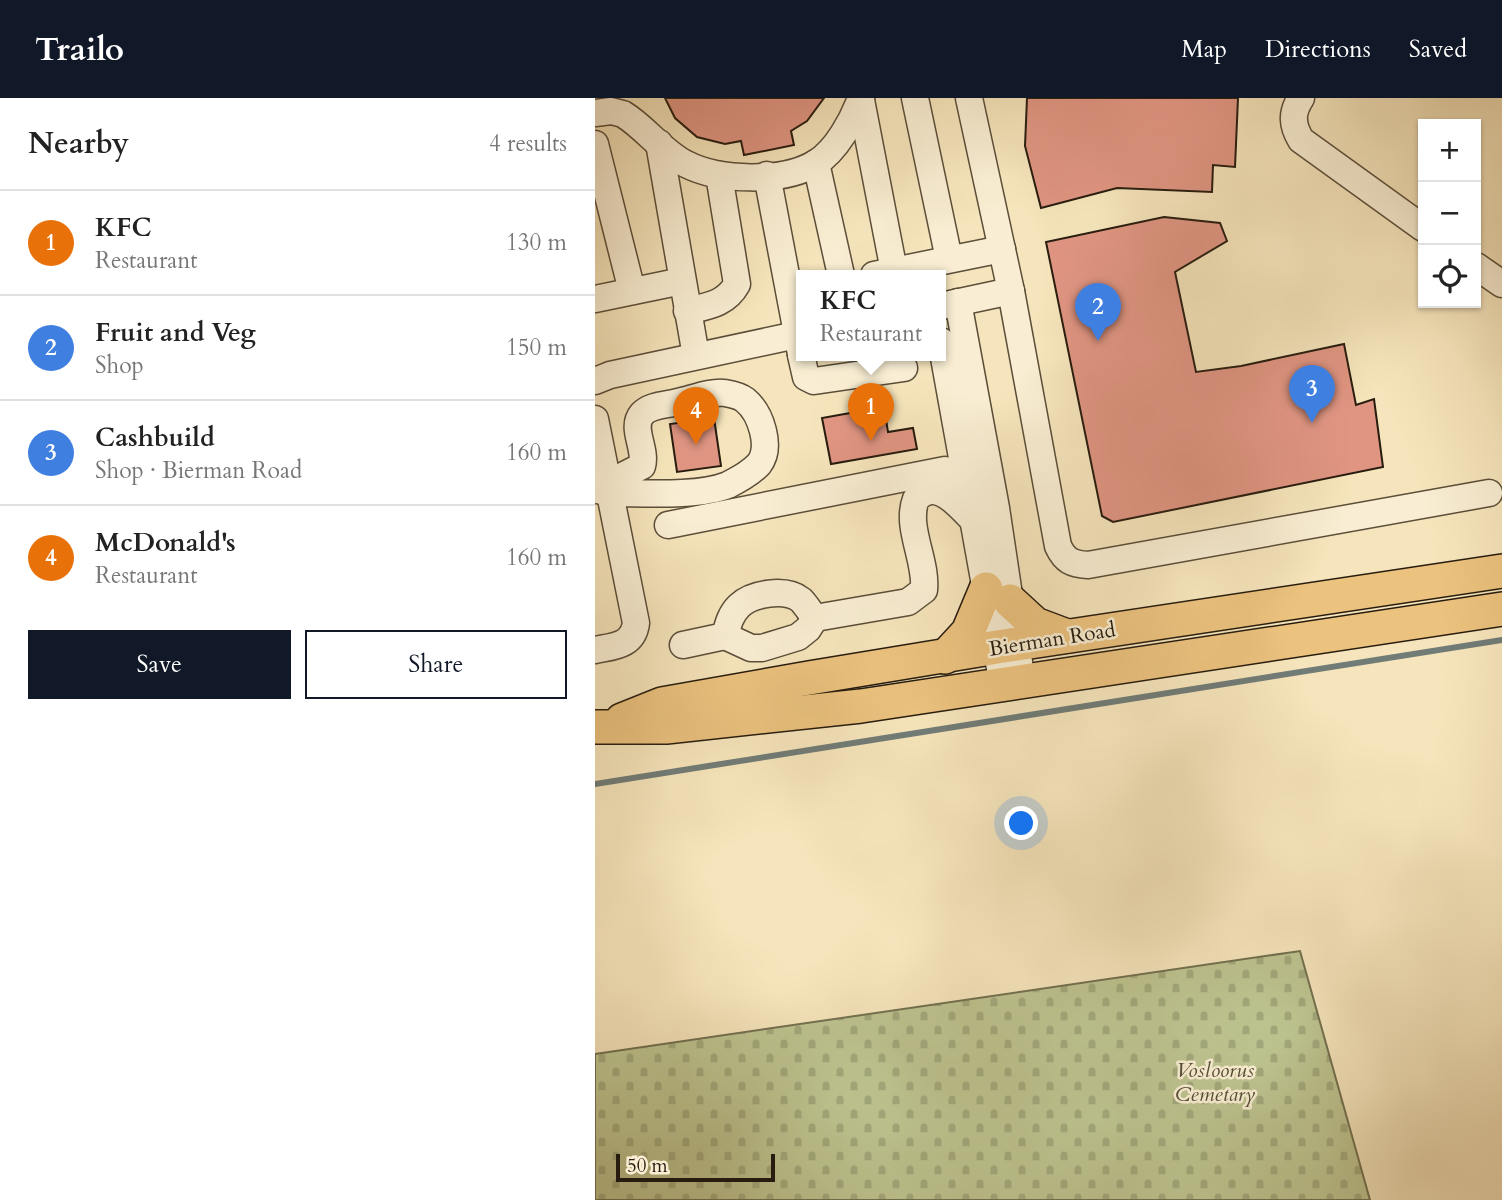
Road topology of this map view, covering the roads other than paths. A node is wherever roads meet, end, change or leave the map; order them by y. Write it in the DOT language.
graph roads {
  1 [pos="915,98"];
  2 [pos="969,98"];
  3 [pos="1301,98"];
  4 [pos="861,99"];
  5 [pos="595,113"];
  6 [pos="659,142"];
  7 [pos="595,144"];
  8 [pos="816,163"];
  9 [pos="719,175"];
  10 [pos="767,175"];
  11 [pos="1418,224"];
  12 [pos="1002,249"];
  13 [pos="949,259"];
  14 [pos="840,270"];
  15 [pos="884,270"];
  16 [pos="898,270"];
  17 [pos="1481,270"];
  18 [pos="682,281"];
  19 [pos="1502,285"];
  20 [pos="795,291"];
  21 [pos="1011,291"];
  22 [pos="632,292"];
  23 [pos="595,299"];
  24 [pos="949,304"];
  25 [pos="687,311"];
  26 [pos="796,345"];
  27 [pos="696,356"];
  28 [pos="803,361"];
  29 [pos="945,361"];
  30 [pos="904,368"];
  31 [pos="600,376"];
  32 [pos="596,427"];
  33 [pos="966,476"];
  34 [pos="603,489"];
  35 [pos="1489,493"];
  36 [pos="985,514"];
  37 [pos="668,525"];
  38 [pos="1502,571"];
  39 [pos="998,595"];
  40 [pos="1502,609"];
  41 [pos="815,618"];
  42 [pos="725,636"];
  43 [pos="1067,636"];
  44 [pos="683,645"];
  45 [pos="1007,646"];
  46 [pos="595,650"];
  47 [pos="945,657"];
  48 [pos="1012,684"];
  49 [pos="601,726"];
  1 -- 13 [label="street"];
  2 -- 12 [label="street"];
  3 -- 11 [label="street"];
  4 -- 8 [label="street"];
  4 -- 15 [label="street"];
  5 -- 6 [label="street"];
  6 -- 9 [label="street"];
  6 -- 18 [label="street"];
  7 -- 22 [label="street"];
  8 -- 10 [label="street"];
  8 -- 14 [label="street"];
  9 -- 10 [label="street"];
  9 -- 25 [label="street"];
  10 -- 20 [label="street"];
  12 -- 13 [label="street"];
  12 -- 21 [label="street"];
  13 -- 16 [label="street"];
  17 -- 19 [label="street"];
  18 -- 22 [label="street"];
  18 -- 25 [label="street"];
  21 -- 24 [label="street"];
  21 -- 35 [label="street"];
  22 -- 23 [label="street"];
  24 -- 36 [label="street"];
  25 -- 27 [label="street"];
  26 -- 27 [label="street"];
  27 -- 31 [label="street"];
  28 -- 30 [label="street"];
  29 -- 33 [label="street"];
  32 -- 34 [label="street"];
  33 -- 36 [label="street"];
  33 -- 37 [label="street"];
  34 -- 34 [label="street"];
  34 -- 46 [label="street"];
  36 -- 39 [label="street"];
  36 -- 41 [label="street"];
  38 -- 43 [label="main road, Bierman Road"];
  39 -- 43 [label="main road"];
  39 -- 45 [label="street"];
  39 -- 47 [label="main road"];
  40 -- 48 [label="main road, Bierman Road"];
  41 -- 42 [label="street"];
  41 -- 42 [label="street"];
  42 -- 44 [label="street"];
  43 -- 45 [label="main road, Bierman Road"];
  45 -- 47 [label="main road, Bierman Road"];
  45 -- 48 [label="street"];
  47 -- 49 [label="main road, Bierman Road"];
  48 -- 49 [label="main road, Bierman Road"];
}
